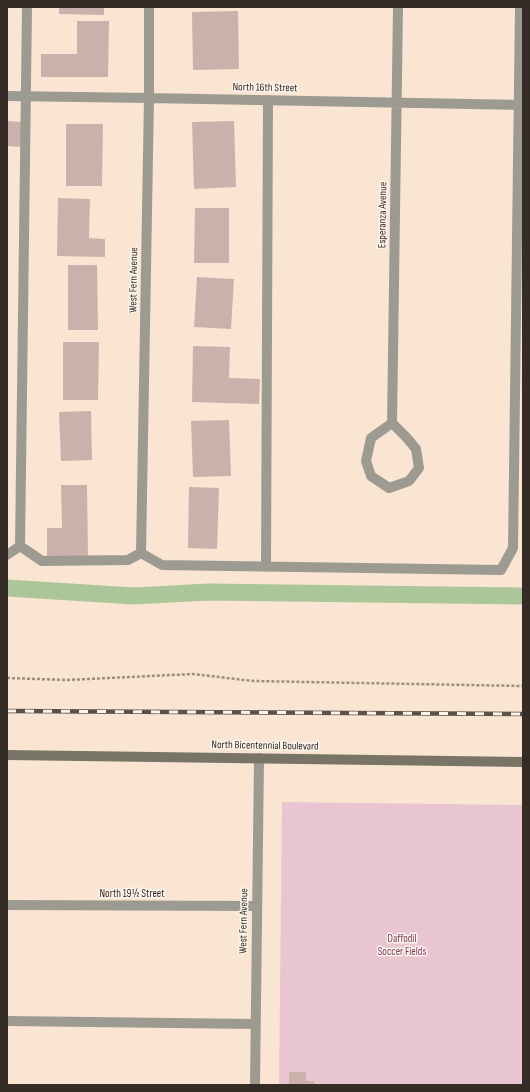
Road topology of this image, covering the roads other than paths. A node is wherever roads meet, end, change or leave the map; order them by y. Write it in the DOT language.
graph roads {
  1 [pos="27,7"];
  2 [pos="149,7"];
  3 [pos="398,7"];
  4 [pos="520,7"];
  5 [pos="7,96"];
  6 [pos="26,97"];
  7 [pos="149,98"];
  8 [pos="268,100"];
  9 [pos="397,104"];
  10 [pos="521,105"];
  11 [pos="392,423"];
  12 [pos="20,546"];
  13 [pos="140,554"];
  14 [pos="7,555"];
  15 [pos="266,567"];
  16 [pos="7,755"];
  17 [pos="259,758"];
  18 [pos="523,762"];
  19 [pos="7,905"];
  20 [pos="256,906"];
  21 [pos="7,1021"];
  22 [pos="256,1024"];
  23 [pos="255,1085"];
  1 -- 6 [label="street"];
  2 -- 7 [label="street, West Fern Avenue"];
  3 -- 9 [label="street, Esperanza Avenue"];
  4 -- 10 [label="street"];
  5 -- 6 [label="street, North 16th Street"];
  6 -- 7 [label="street, North 16th Street"];
  6 -- 12 [label="street"];
  7 -- 8 [label="street, North 16th Street"];
  7 -- 13 [label="street, West Fern Avenue"];
  8 -- 9 [label="street, North 16th Street"];
  8 -- 15 [label="street"];
  9 -- 10 [label="street, North 16th Street"];
  9 -- 11 [label="street, Esperanza Avenue"];
  10 -- 15 [label="street"];
  11 -- 11 [label="street"];
  12 -- 13 [label="street"];
  12 -- 14 [label="street"];
  13 -- 15 [label="street"];
  16 -- 17 [label="main road, North Bicentennial Boulevard"];
  17 -- 18 [label="main road, North Bicentennial Boulevard"];
  17 -- 20 [label="street, West Fern Avenue"];
  19 -- 20 [label="street, North 19½ Street"];
  20 -- 22 [label="street, West Fern Avenue"];
  21 -- 22 [label="street"];
  22 -- 23 [label="street, West Fern Avenue"];
}
